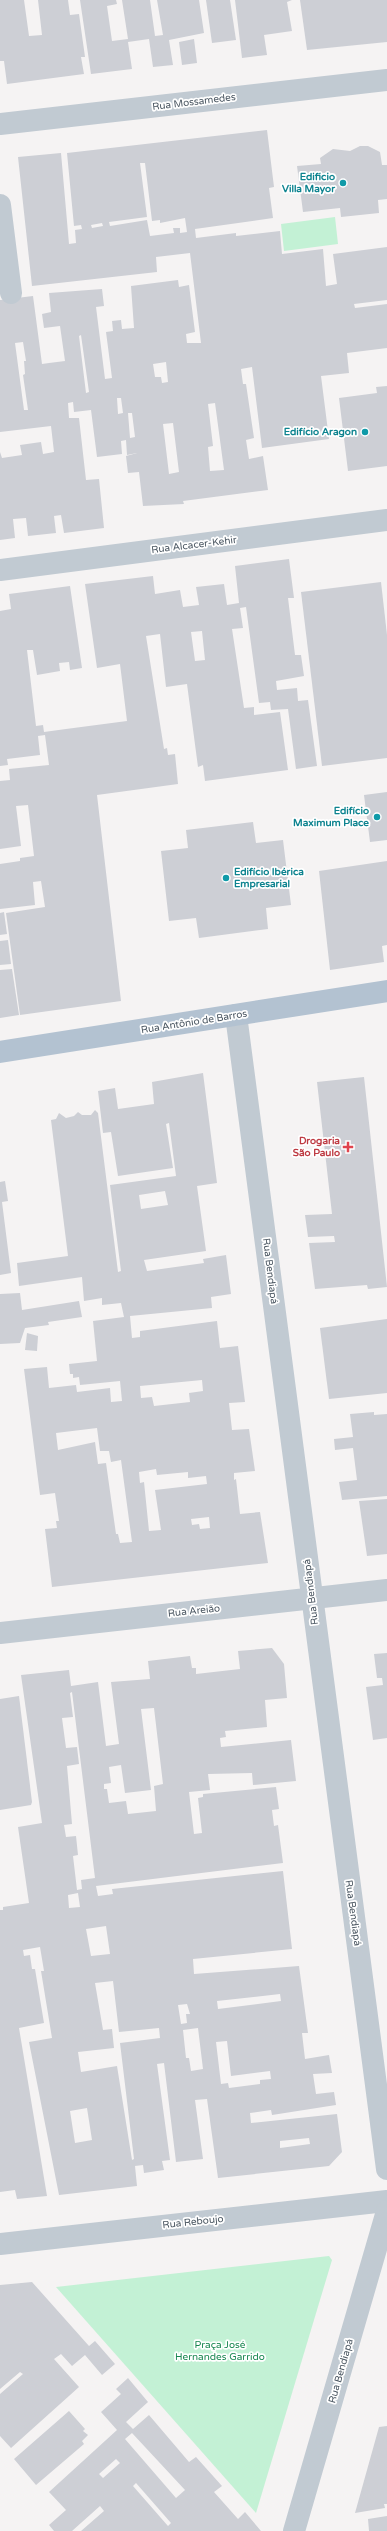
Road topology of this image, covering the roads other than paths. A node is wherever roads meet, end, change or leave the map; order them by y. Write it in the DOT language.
graph roads {
  1 [pos="387,80"];
  2 [pos="0,124"];
  3 [pos="0,205"];
  4 [pos="11,293"];
  5 [pos="387,520"];
  6 [pos="0,570"];
  7 [pos="387,991"];
  8 [pos="236,1015"];
  9 [pos="0,1052"];
  10 [pos="387,1590"];
  11 [pos="312,1598"];
  12 [pos="0,1633"];
  13 [pos="387,2169"];
  14 [pos="387,2201"];
  15 [pos="387,2211"];
  16 [pos="0,2244"];
  17 [pos="294,2531"];
  1 -- 2 [label="street, Rua Mossamedes"];
  3 -- 4 [label="street"];
  5 -- 6 [label="street, Rua Alcacer-Kehir"];
  7 -- 8 [label="main road, Rua Antônio de Barros"];
  8 -- 9 [label="main road, Rua Antônio de Barros"];
  8 -- 11 [label="street, Rua Bendiapá"];
  10 -- 11 [label="street, Rua Areião"];
  11 -- 12 [label="street, Rua Areião"];
  11 -- 13 [label="street, Rua Bendiapá"];
  14 -- 16 [label="street, Rua Reboujo"];
  15 -- 17 [label="street, Rua Bendiapá"];
}
